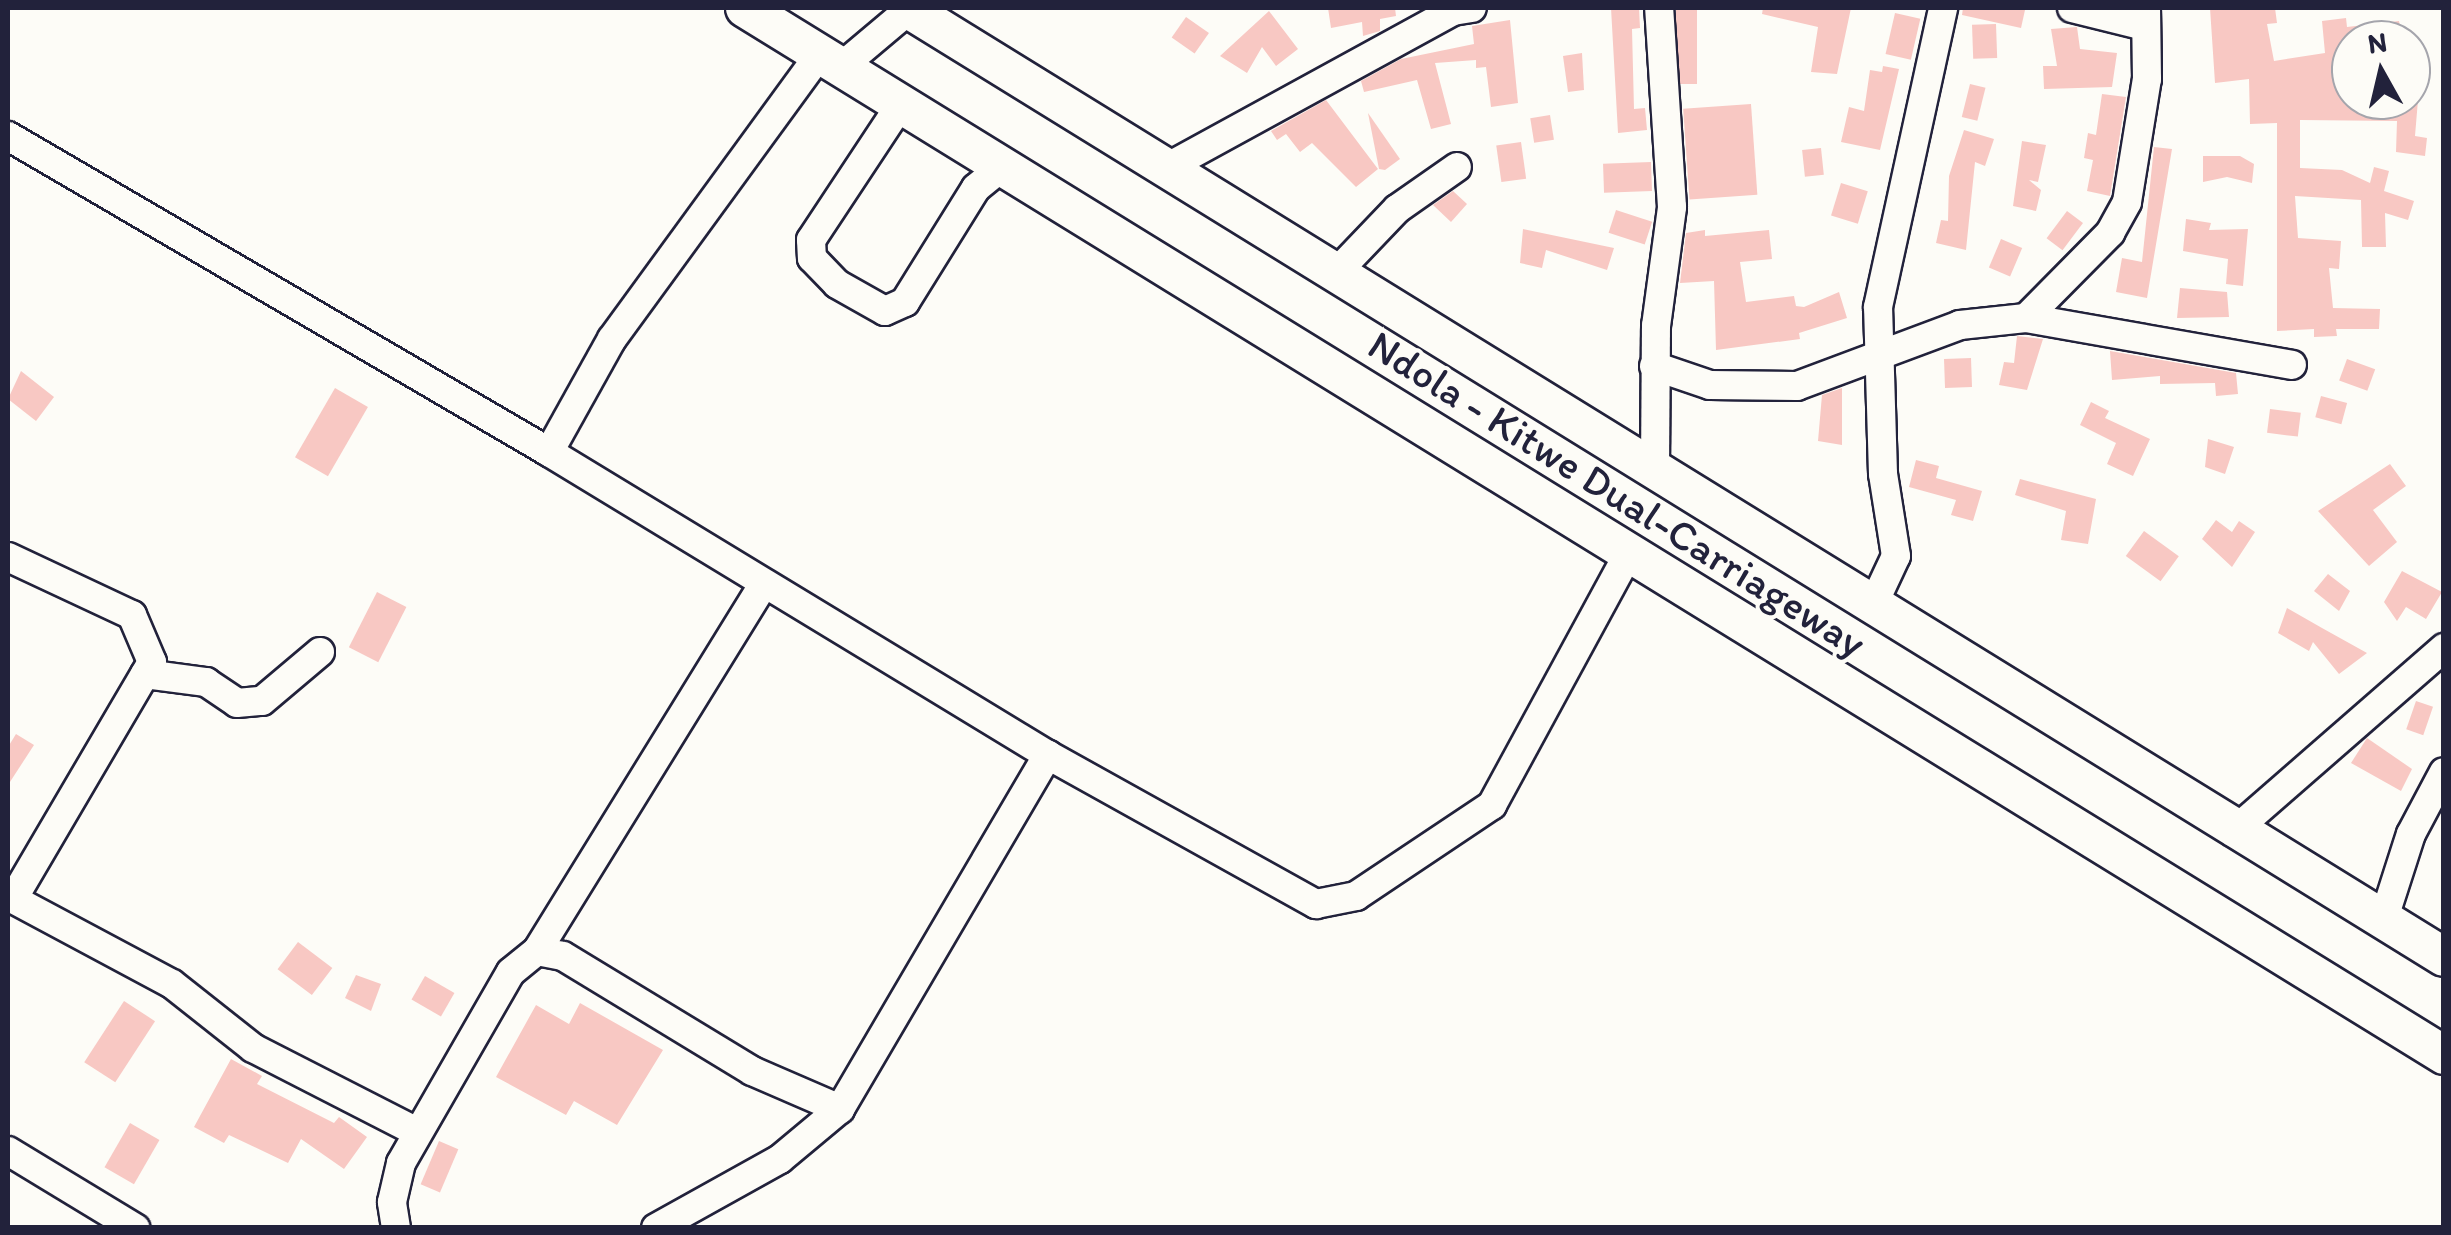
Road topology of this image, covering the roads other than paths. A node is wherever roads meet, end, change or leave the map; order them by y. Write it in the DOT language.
graph roads {
  1 [pos="745,8"];
  2 [pos="909,8"];
  3 [pos="1472,8"];
  4 [pos="1659,8"];
  5 [pos="1944,8"];
  6 [pos="2072,8"];
  7 [pos="2146,17"];
  8 [pos="831,61"];
  9 [pos="900,104"];
  10 [pos="8,136"];
  11 [pos="1168,166"];
  12 [pos="1002,167"];
  13 [pos="1457,167"];
  14 [pos="1333,276"];
  15 [pos="2026,318"];
  16 [pos="1883,356"];
  17 [pos="2292,364"];
  18 [pos="1654,366"];
  19 [pos="549,452"];
  20 [pos="1656,468"];
  21 [pos="1628,553"];
  22 [pos="8,557"];
  23 [pos="764,583"];
  24 [pos="1873,605"];
  25 [pos="2444,648"];
  26 [pos="320,652"];
  27 [pos="146,674"];
  28 [pos="1048,756"];
  29 [pos="2444,772"];
  30 [pos="2232,832"];
  31 [pos="9,901"];
  32 [pos="2383,921"];
  33 [pos="537,951"];
  34 [pos="2444,957"];
  35 [pos="2444,1056"];
  36 [pos="840,1110"];
  37 [pos="417,1132"];
  38 [pos="8,1151"];
  39 [pos="134,1228"];
  40 [pos="396,1228"];
  41 [pos="656,1228"];
  1 -- 8 [label="highway, Ndola - Kitwe Dual-Carriageway"];
  2 -- 8 [label="street"];
  2 -- 11 [label="highway, Ndola - Kitwe Dual-Carriageway"];
  3 -- 11 [label="street"];
  4 -- 18 [label="street"];
  5 -- 16 [label="street"];
  6 -- 7 [label="street"];
  7 -- 15 [label="street"];
  8 -- 9 [label="highway, Ndola - Kitwe Dual-Carriageway"];
  8 -- 19 [label="street"];
  9 -- 12 [label="highway, Ndola - Kitwe Dual-Carriageway"];
  9 -- 12 [label="street"];
  10 -- 19 [label="street"];
  11 -- 14 [label="highway, Ndola - Kitwe Dual-Carriageway"];
  12 -- 21 [label="highway, Ndola - Kitwe Dual-Carriageway"];
  13 -- 14 [label="street"];
  14 -- 20 [label="highway, Ndola - Kitwe Dual-Carriageway"];
  15 -- 16 [label="street"];
  15 -- 17 [label="street"];
  16 -- 18 [label="street"];
  16 -- 24 [label="street"];
  18 -- 20 [label="street"];
  19 -- 23 [label="street"];
  20 -- 24 [label="highway, Ndola - Kitwe Dual-Carriageway"];
  21 -- 28 [label="street"];
  21 -- 35 [label="highway, Ndola - Kitwe Dual-Carriageway"];
  22 -- 27 [label="street"];
  23 -- 28 [label="street"];
  23 -- 33 [label="street"];
  24 -- 30 [label="highway, Ndola - Kitwe Dual-Carriageway"];
  25 -- 30 [label="street"];
  26 -- 27 [label="street"];
  27 -- 31 [label="street"];
  28 -- 36 [label="street"];
  29 -- 32 [label="street"];
  30 -- 32 [label="highway, Ndola - Kitwe Dual-Carriageway"];
  31 -- 37 [label="street"];
  32 -- 34 [label="highway, Ndola - Kitwe Dual-Carriageway"];
  33 -- 36 [label="street"];
  33 -- 37 [label="street"];
  36 -- 41 [label="street"];
  37 -- 40 [label="street"];
  38 -- 39 [label="street"];
}
